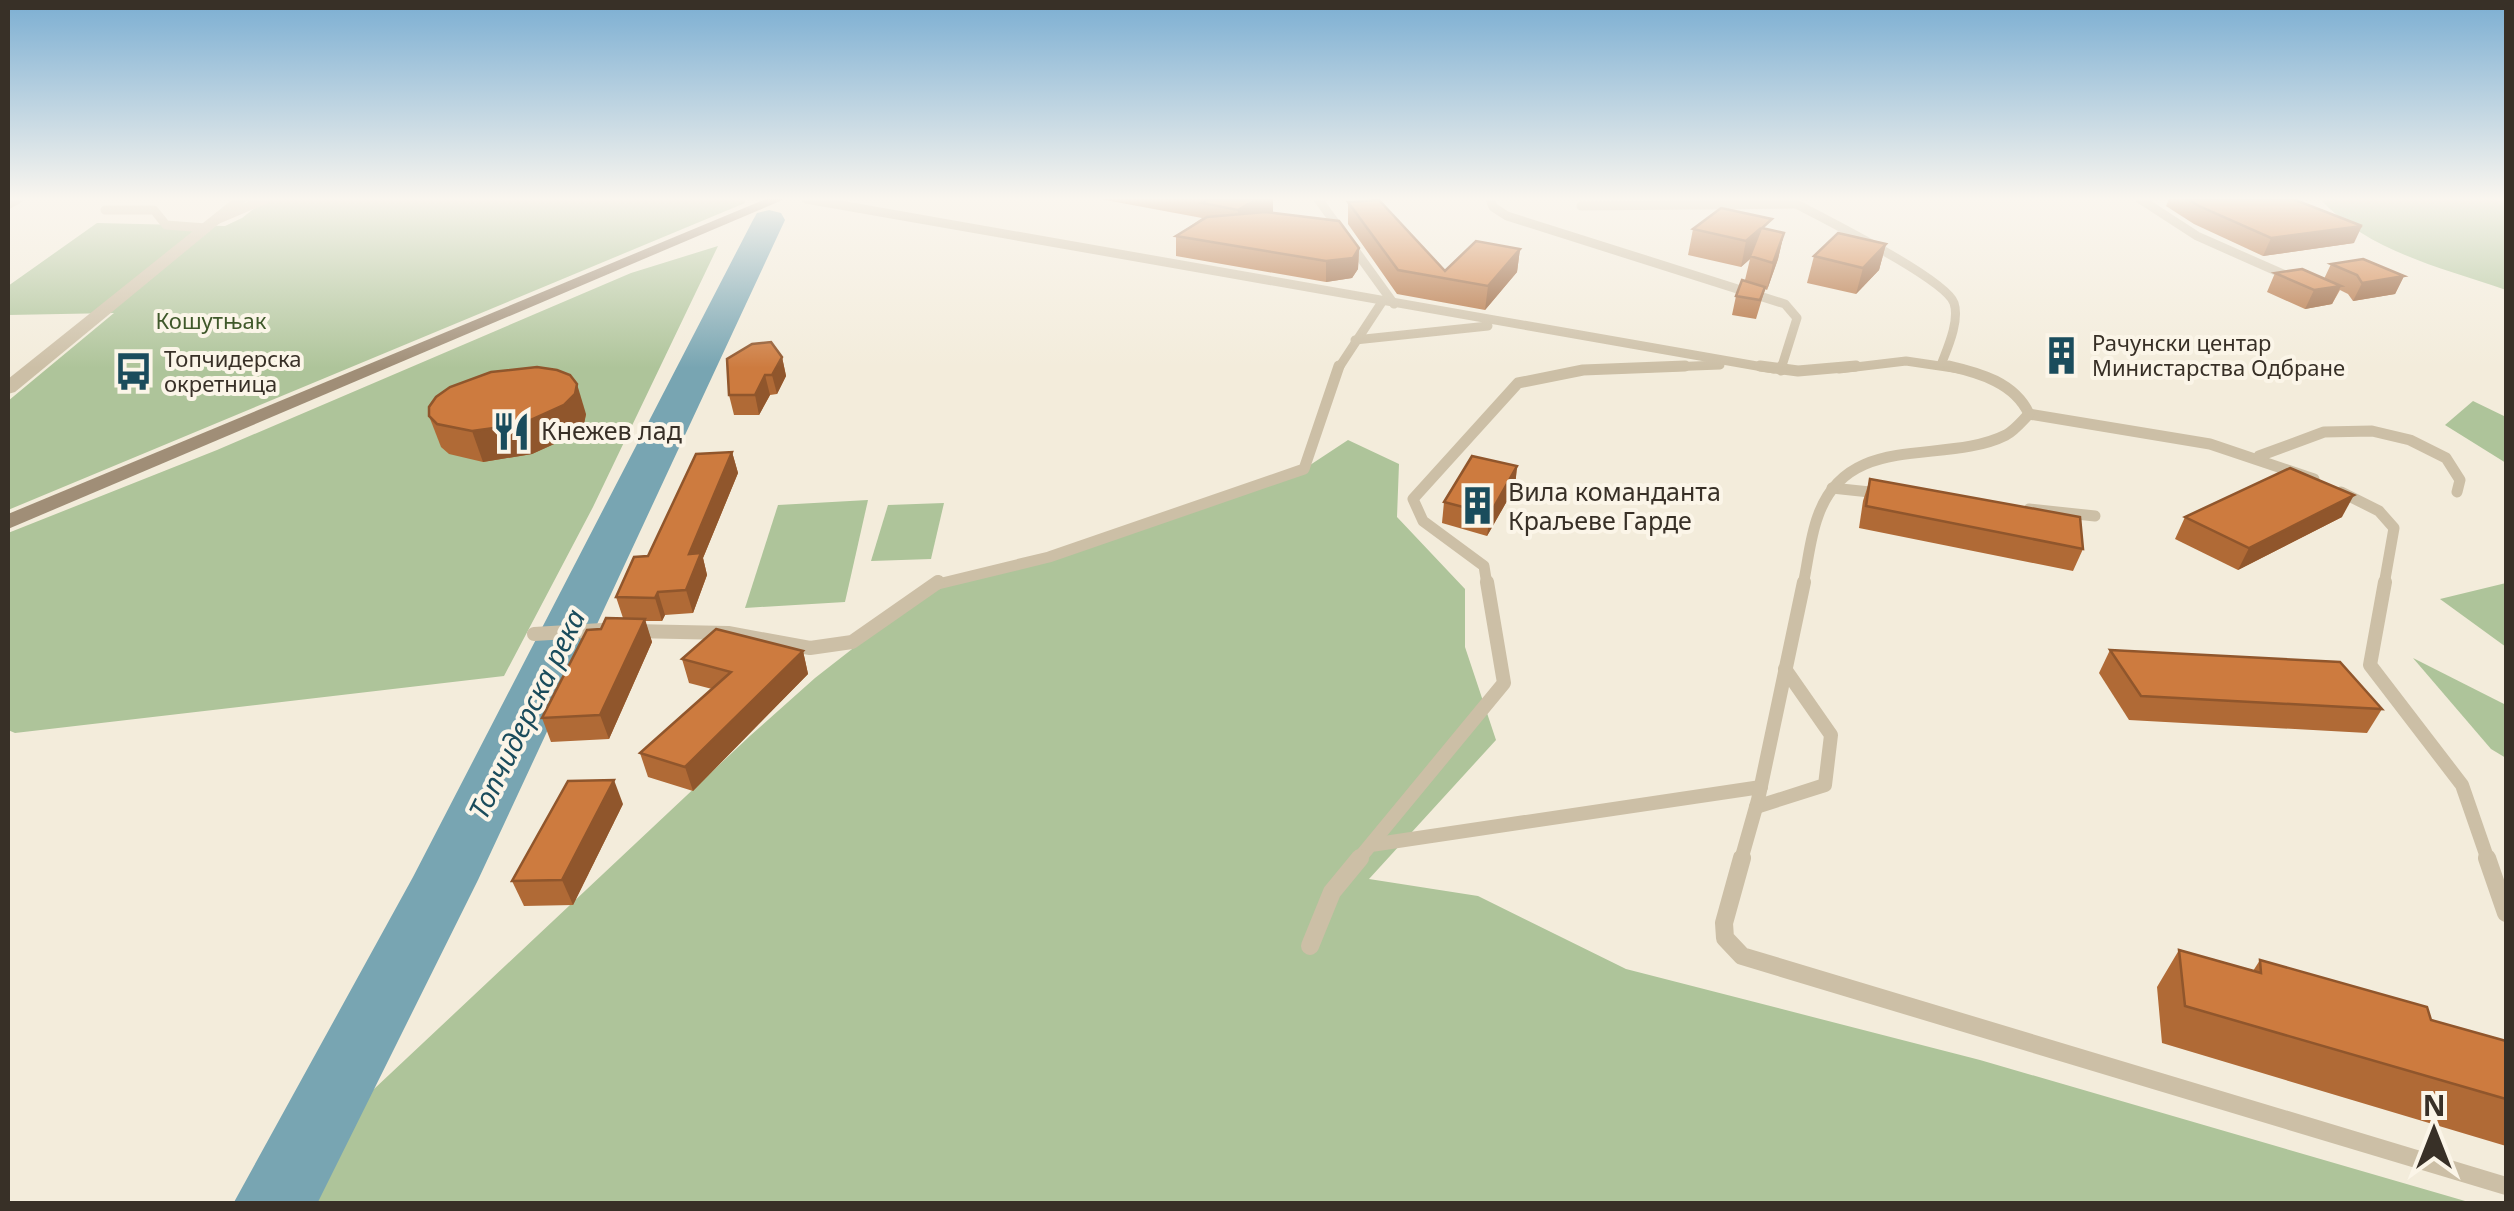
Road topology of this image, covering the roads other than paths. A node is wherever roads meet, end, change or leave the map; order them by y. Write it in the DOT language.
graph roads {
  1 [pos="171,256"];
  2 [pos="641,256"];
  3 [pos="1125,256"];
  4 [pos="1356,256"];
  5 [pos="1632,256"];
  6 [pos="1890,256"];
  7 [pos="2242,256"];
  8 [pos="2296,279"];
  9 [pos="1388,303"];
  10 [pos="1521,325"];
  11 [pos="1355,340"];
  12 [pos="1747,364"];
  13 [pos="1941,365"];
  14 [pos="1781,370"];
  15 [pos="8,388"];
  16 [pos="2029,414"];
  17 [pos="2259,456"];
  18 [pos="1832,488"];
  19 [pos="2457,492"];
  20 [pos="1889,494"];
  21 [pos="2020,508"];
  22 [pos="2096,516"];
  23 [pos="8,522"];
  24 [pos="534,634"];
  25 [pos="1786,669"];
  26 [pos="1761,787"];
  27 [pos="1756,807"];
  28 [pos="1371,845"];
  29 [pos="2506,913"];
  30 [pos="1310,946"];
  31 [pos="2506,1186"];
  1 -- 15 [label="street"];
  2 -- 23 [label="main road"];
  3 -- 9 [label="lane"];
  4 -- 9 [label="lane"];
  5 -- 14 [label="lane"];
  6 -- 13 [label="lane"];
  7 -- 8 [label="lane"];
  9 -- 10 [label="lane"];
  9 -- 11 [label="lane"];
  10 -- 11 [label="lane"];
  10 -- 12 [label="lane"];
  11 -- 24 [label="lane"];
  12 -- 14 [label="lane"];
  12 -- 28 [label="lane"];
  13 -- 14 [label="lane"];
  13 -- 16 [label="lane"];
  16 -- 17 [label="lane"];
  16 -- 18 [label="lane"];
  17 -- 19 [label="lane"];
  17 -- 29 [label="lane"];
  18 -- 20 [label="lane"];
  18 -- 25 [label="lane"];
  21 -- 22 [label="lane"];
  25 -- 26 [label="lane"];
  25 -- 27 [label="lane"];
  26 -- 27 [label="lane"];
  26 -- 28 [label="lane"];
  27 -- 31 [label="lane"];
  28 -- 30 [label="lane"];
}
